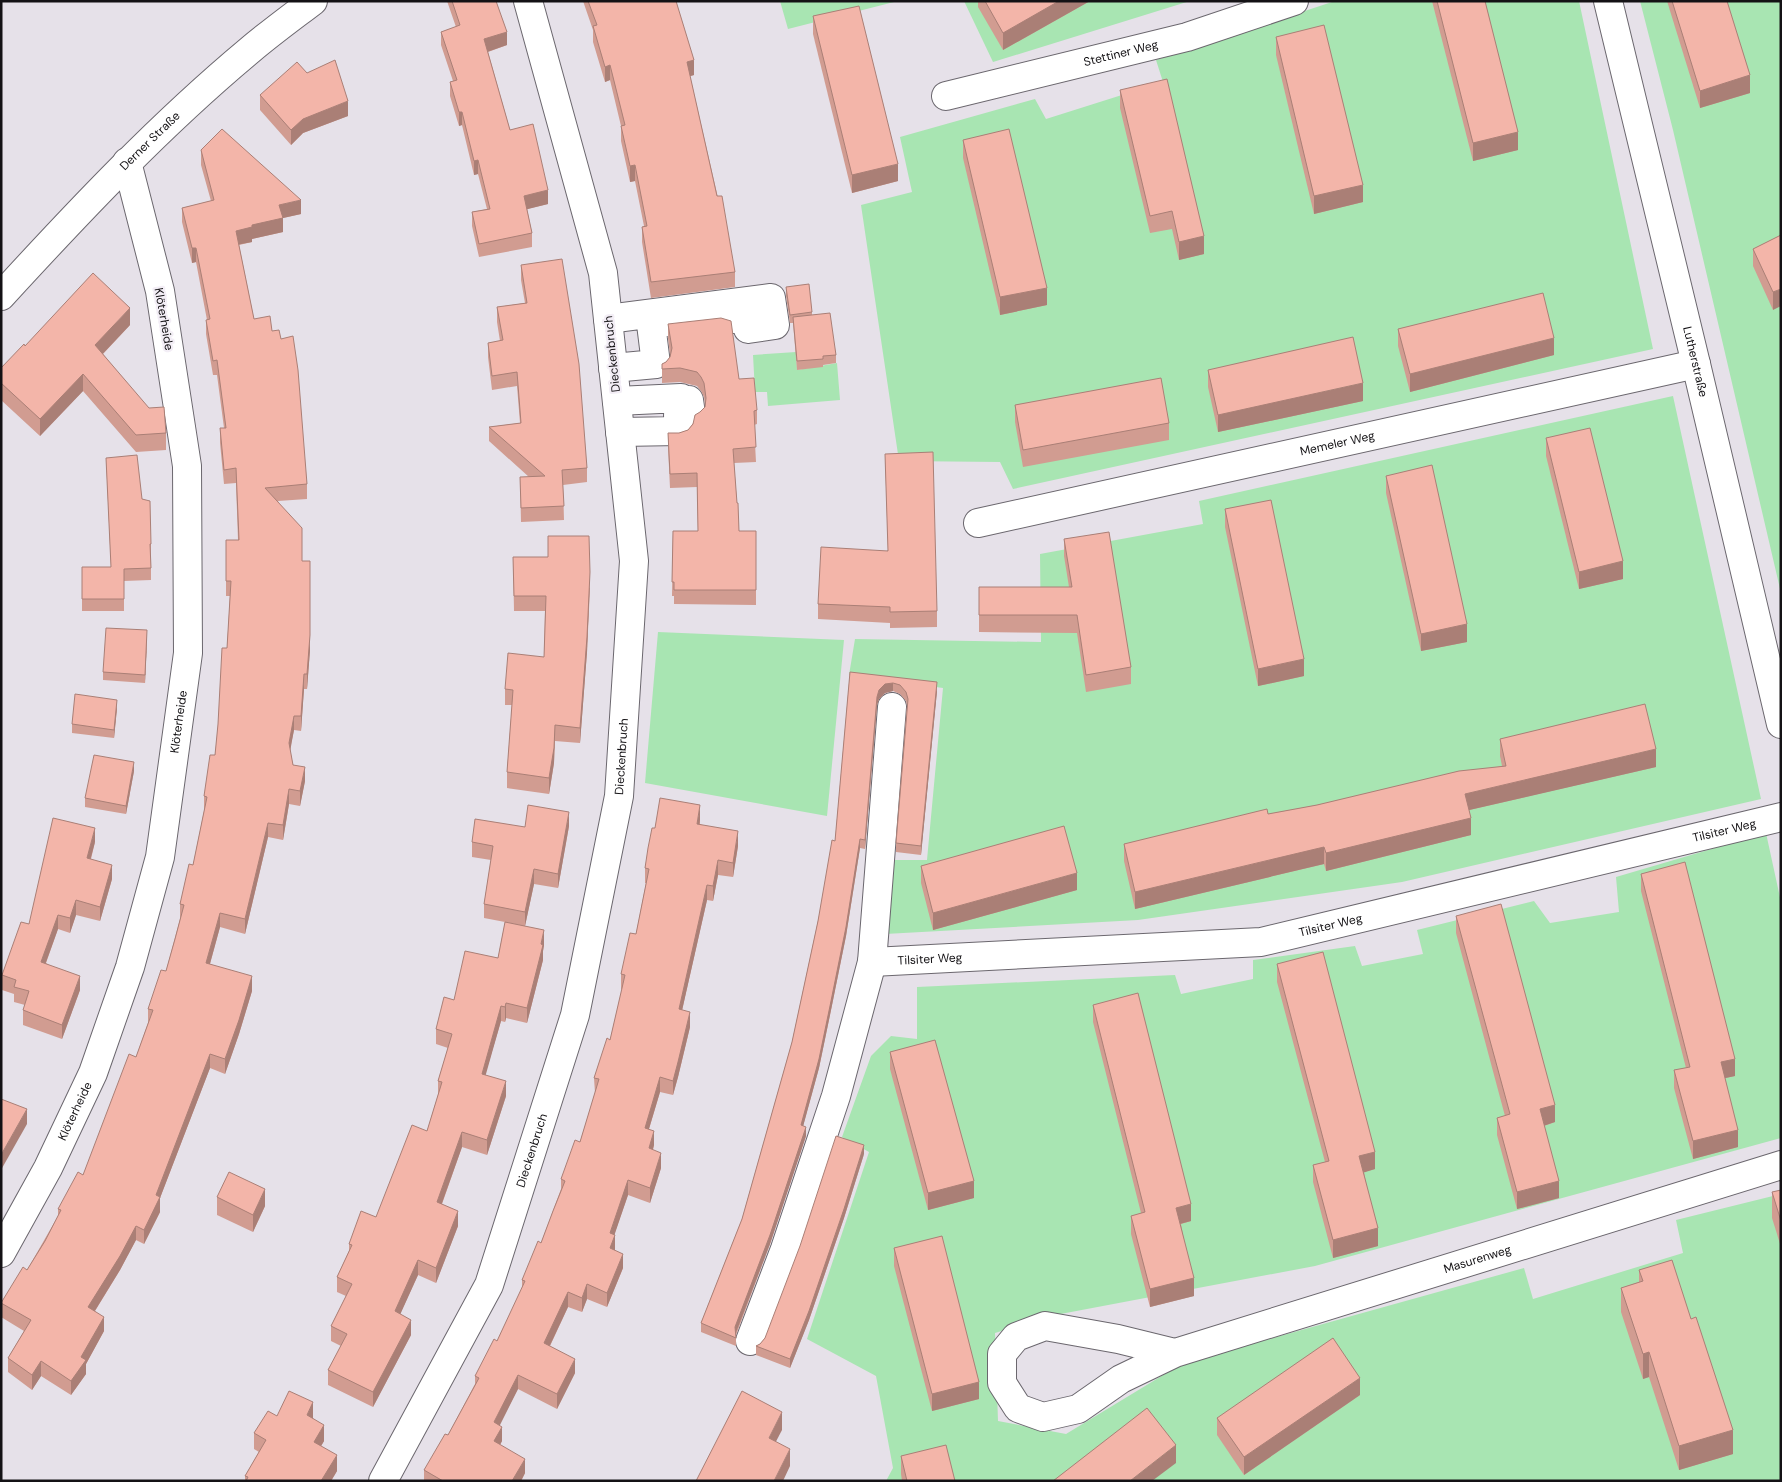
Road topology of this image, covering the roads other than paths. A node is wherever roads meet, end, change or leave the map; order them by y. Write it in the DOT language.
graph roads {
  1 [pos="313,1"];
  2 [pos="528,1"];
  3 [pos="1294,1"];
  4 [pos="1608,1"];
  5 [pos="946,96"];
  6 [pos="127,162"];
  7 [pos="1,296"];
  8 [pos="608,319"];
  9 [pos="1696,364"];
  10 [pos="613,368"];
  11 [pos="617,401"];
  12 [pos="620,432"];
  13 [pos="978,523"];
  14 [pos="892,707"];
  15 [pos="1781,724"];
  16 [pos="1781,817"];
  17 [pos="872,962"];
  18 [pos="1781,1165"];
  19 [pos="1,1254"];
  20 [pos="750,1341"];
  21 [pos="1175,1353"];
  22 [pos="383,1481"];
  1 -- 6 [label="street, Derner Straße"];
  2 -- 8 [label="street, Dieckenbruch"];
  3 -- 5 [label="street, Stettiner Weg"];
  4 -- 9 [label="street, Lutherstraße"];
  6 -- 7 [label="street, Derner Straße"];
  6 -- 19 [label="street, Klöterheide"];
  8 -- 10 [label="street, Dieckenbruch"];
  8 -- 10 [label="street"];
  9 -- 13 [label="street, Memeler Weg"];
  9 -- 15 [label="street, Lutherstraße"];
  10 -- 11 [label="street, Dieckenbruch"];
  11 -- 12 [label="street, Dieckenbruch"];
  11 -- 12 [label="street"];
  12 -- 22 [label="street, Dieckenbruch"];
  14 -- 17 [label="street"];
  16 -- 17 [label="street, Tilsiter Weg"];
  17 -- 20 [label="street"];
  18 -- 21 [label="street, Masurenweg"];
  21 -- 21 [label="street, Masurenweg"];
}
